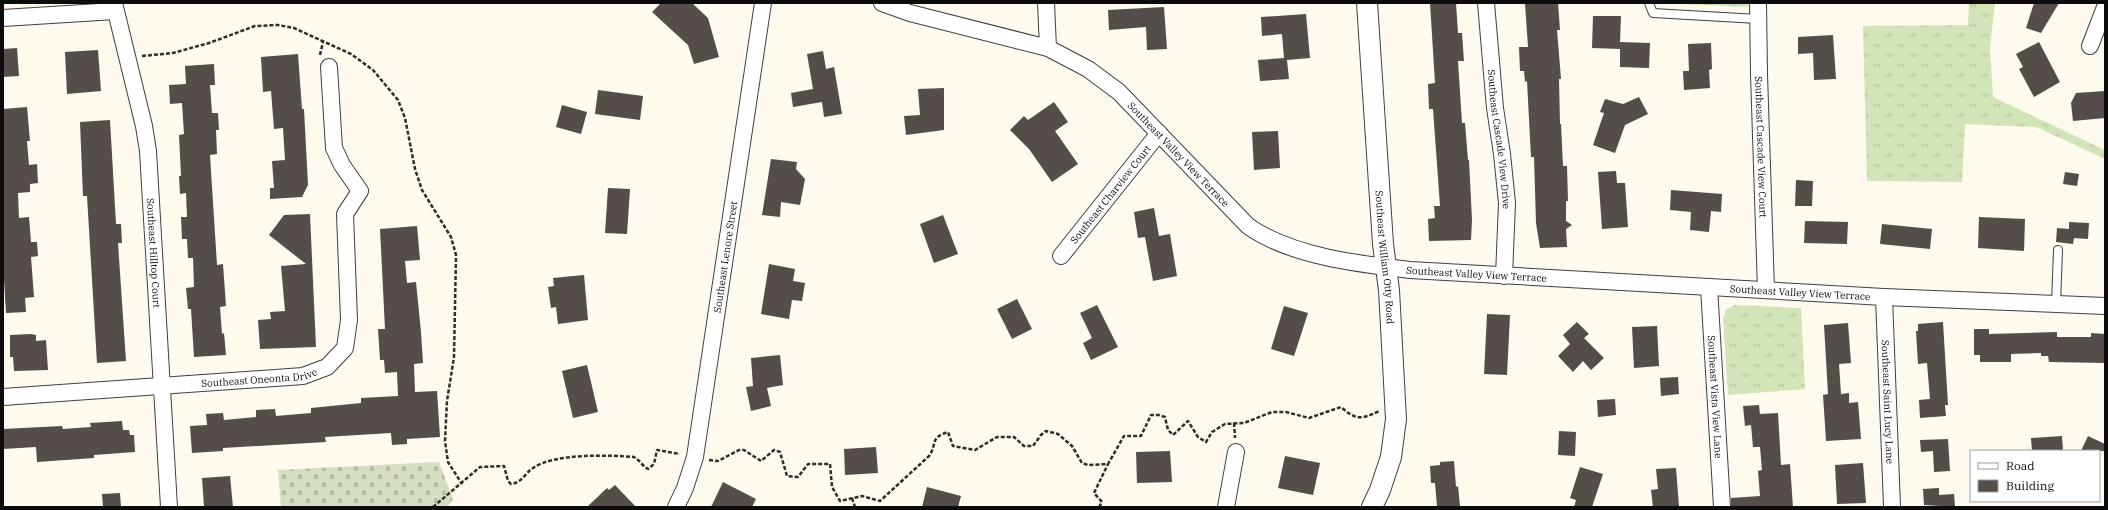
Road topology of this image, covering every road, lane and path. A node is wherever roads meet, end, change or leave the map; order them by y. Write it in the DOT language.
graph roads {
  1 [pos="763,3"];
  2 [pos="882,3"];
  3 [pos="1046,3"];
  4 [pos="1367,3"];
  5 [pos="1486,3"];
  6 [pos="1648,3"];
  7 [pos="114,7"];
  8 [pos="2105,8"];
  9 [pos="1758,11"];
  10 [pos="3,18"];
  11 [pos="2090,46"];
  12 [pos="1048,48"];
  13 [pos="329,67"];
  14 [pos="1159,133"];
  15 [pos="2058,250"];
  16 [pos="1061,256"];
  17 [pos="1386,268"];
  18 [pos="1504,276"];
  19 [pos="1709,287"];
  20 [pos="1766,290"];
  21 [pos="1884,297"];
  22 [pos="2056,304"];
  23 [pos="2105,306"];
  24 [pos="161,386"];
  25 [pos="3,397"];
  26 [pos="1380,410"];
  27 [pos="1236,452"];
  28 [pos="685,455"];
  29 [pos="704,459"];
  30 [pos="1108,464"];
  31 [pos="852,498"];
  32 [pos="170,507"];
  33 [pos="433,507"];
  34 [pos="676,507"];
  35 [pos="855,507"];
  36 [pos="1099,507"];
  37 [pos="1226,507"];
  38 [pos="1372,507"];
  39 [pos="1722,507"];
  40 [pos="1892,507"];
  1 -- 34 [label="street, Southeast Lenore Street"];
  2 -- 12 [label="street, Southeast Valley View Terrace"];
  3 -- 12 [label="street"];
  4 -- 17 [label="street, Southeast William Otty Road"];
  5 -- 18 [label="street, Southeast Cascade View Drive"];
  6 -- 9 [label="lane"];
  7 -- 10 [label="street"];
  7 -- 24 [label="street, Southeast Hilltop Court"];
  8 -- 11 [label="street"];
  9 -- 20 [label="street, Southeast Cascade View Court"];
  12 -- 14 [label="street, Southeast Valley View Terrace"];
  13 -- 24 [label="street, Southeast Oneonta Drive"];
  14 -- 16 [label="street, Southeast Charview Court"];
  14 -- 17 [label="street, Southeast Valley View Terrace"];
  15 -- 22 [label="lane"];
  17 -- 18 [label="street, Southeast Valley View Terrace"];
  17 -- 38 [label="street, Southeast William Otty Road"];
  18 -- 19 [label="street, Southeast Valley View Terrace"];
  19 -- 20 [label="street, Southeast Valley View Terrace"];
  19 -- 39 [label="street, Southeast Vista View Lane"];
  20 -- 21 [label="street, Southeast Valley View Terrace"];
  21 -- 22 [label="street, Southeast Valley View Terrace"];
  21 -- 40 [label="street, Southeast Saint Lucy Lane"];
  22 -- 23 [label="street, Southeast Valley View Terrace"];
  24 -- 25 [label="street, Southeast Oneonta Drive"];
  24 -- 32 [label="street, Southeast Hilltop Court"];
  26 -- 30 [label="path"];
  27 -- 37 [label="street"];
  28 -- 33 [label="path"];
  29 -- 31 [label="path"];
  30 -- 31 [label="path"];
  30 -- 36 [label="path"];
  31 -- 35 [label="path"];
}
